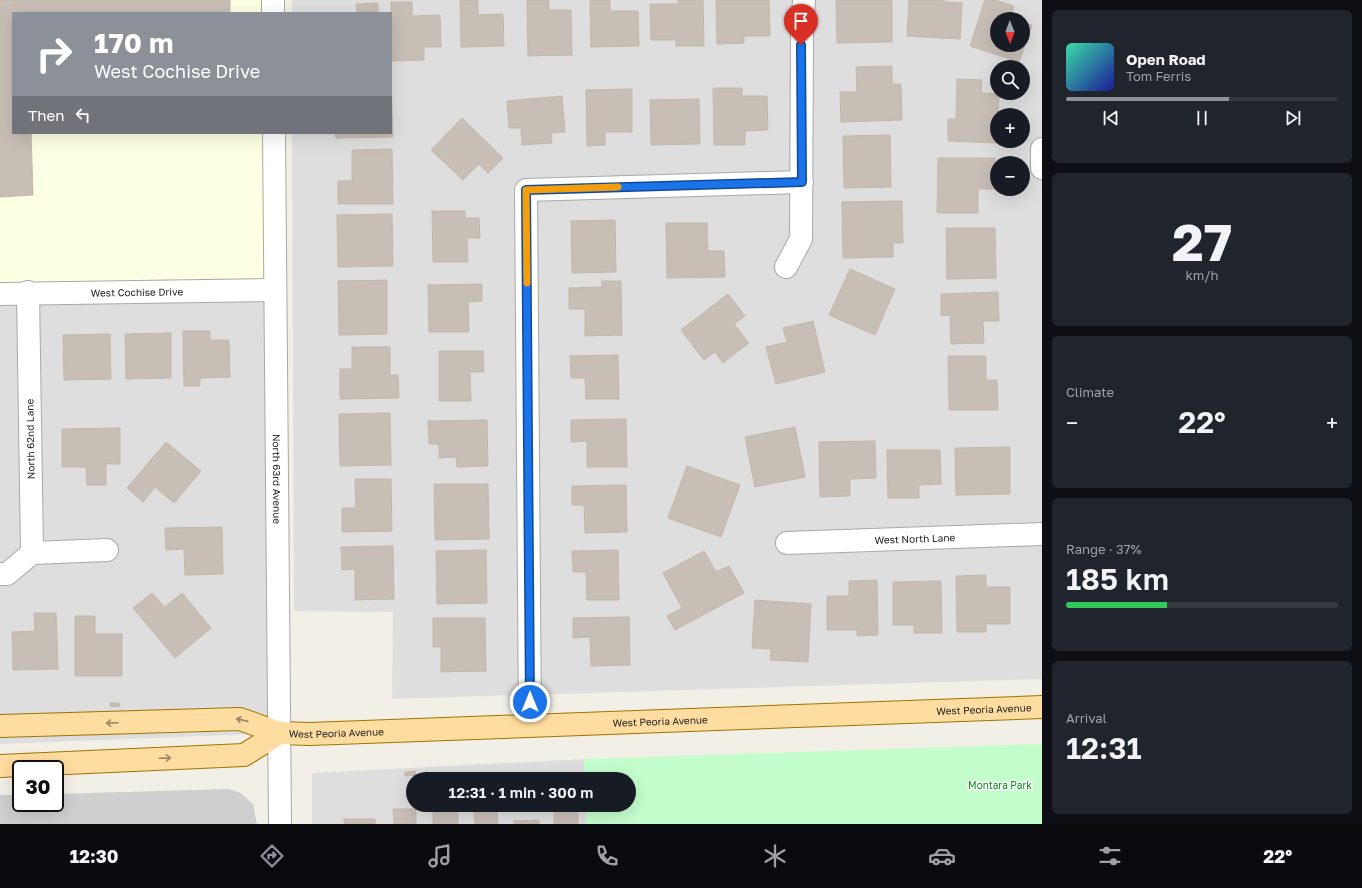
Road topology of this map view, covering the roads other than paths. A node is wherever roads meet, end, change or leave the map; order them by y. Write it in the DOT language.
graph roads {
  1 [pos="273,0"];
  2 [pos="804,0"];
  3 [pos="273,12"];
  4 [pos="274,134"];
  5 [pos="1042,149"];
  6 [pos="1042,168"];
  7 [pos="802,182"];
  8 [pos="786,266"];
  9 [pos="275,290"];
  10 [pos="28,292"];
  11 [pos="0,294"];
  12 [pos="1042,534"];
  13 [pos="787,543"];
  14 [pos="107,550"];
  15 [pos="32,553"];
  16 [pos="4,574"];
  17 [pos="1042,707"];
  18 [pos="530,725"];
  19 [pos="0,726"];
  20 [pos="279,733"];
  21 [pos="0,766"];
  22 [pos="280,824"];
  1 -- 3 [label="street"];
  2 -- 7 [label="street"];
  4 -- 9 [label="street, North 63rd Avenue"];
  5 -- 6 [label="street"];
  7 -- 8 [label="street"];
  7 -- 18 [label="street"];
  9 -- 10 [label="street, West Cochise Drive"];
  9 -- 20 [label="street, North 63rd Avenue"];
  10 -- 11 [label="street, West Cochise Drive"];
  10 -- 15 [label="street, North 62nd Lane"];
  12 -- 13 [label="street, West North Lane"];
  14 -- 15 [label="street"];
  15 -- 16 [label="street"];
  17 -- 18 [label="main road, West Peoria Avenue"];
  18 -- 20 [label="main road, West Peoria Avenue"];
  20 -- 19 [label="main road, West Peoria Avenue, one-way"];
  21 -- 20 [label="main road, West Peoria Avenue, one-way"];
  20 -- 22 [label="street, North 63rd Avenue"];
}
